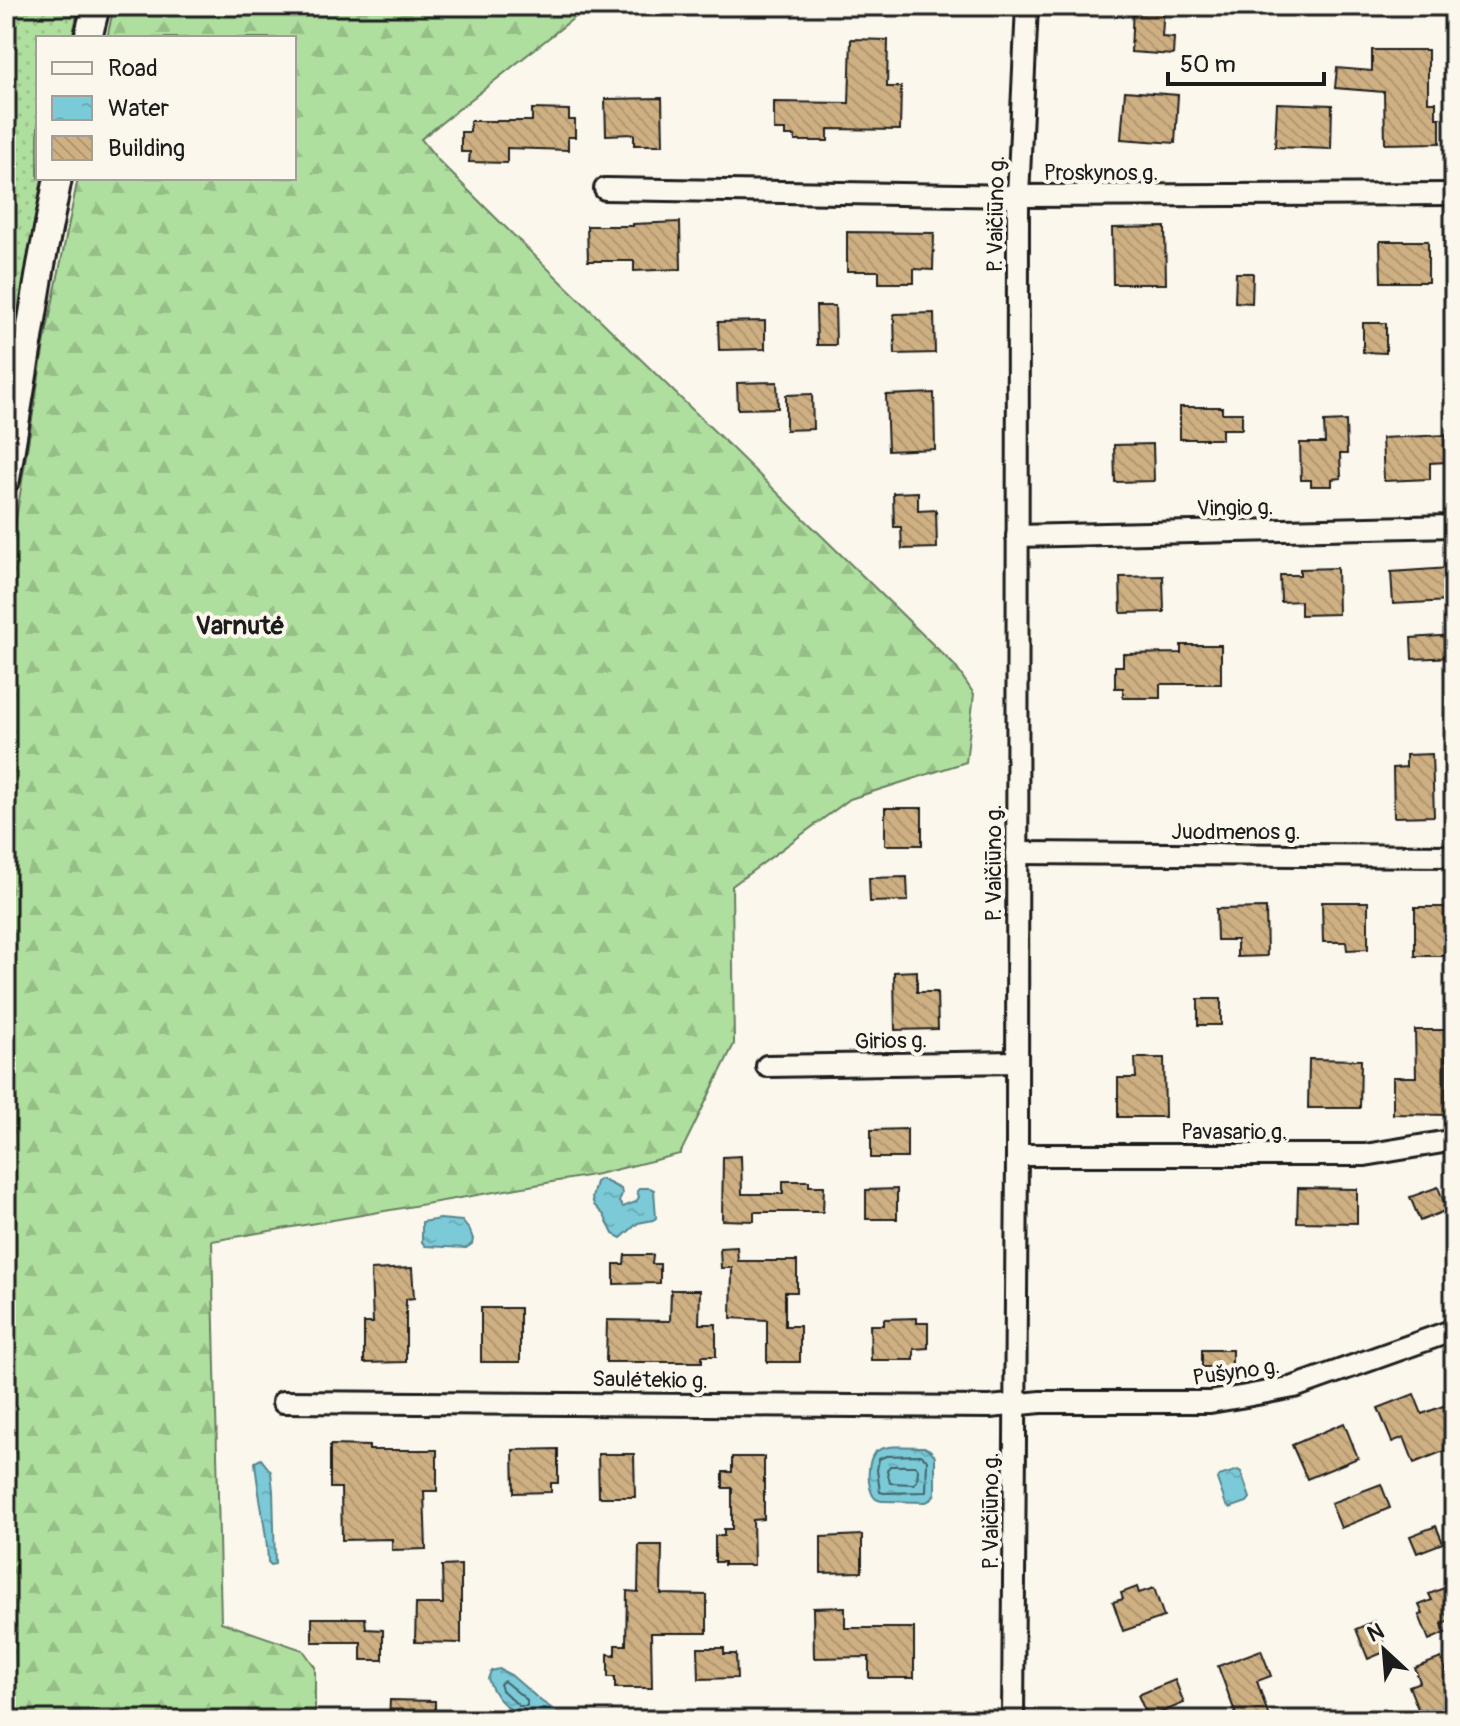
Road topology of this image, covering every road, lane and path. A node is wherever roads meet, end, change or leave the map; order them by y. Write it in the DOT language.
graph roads {
  1 [pos="96,6"];
  2 [pos="1027,6"];
  3 [pos="88,36"];
  4 [pos="58,180"];
  5 [pos="605,189"];
  6 [pos="1454,194"];
  7 [pos="1018,196"];
  8 [pos="6,479"];
  9 [pos="1454,526"];
  10 [pos="1017,536"];
  11 [pos="1017,853"];
  12 [pos="1454,856"];
  13 [pos="1017,1062"];
  14 [pos="767,1066"];
  15 [pos="1449,1141"];
  16 [pos="1017,1155"];
  17 [pos="1454,1330"];
  18 [pos="283,1402"];
  19 [pos="1015,1405"];
  20 [pos="1013,1720"];
  1 -- 3 [label="main road"];
  2 -- 7 [label="street, P. Vaičiūno g."];
  4 -- 8 [label="main road"];
  5 -- 7 [label="street, Proskynos g."];
  6 -- 7 [label="street, Proskynos g."];
  7 -- 10 [label="street, P. Vaičiūno g."];
  9 -- 10 [label="street, Vingio g."];
  10 -- 11 [label="street, P. Vaičiūno g."];
  11 -- 12 [label="street, Juodmenos g."];
  11 -- 13 [label="street, P. Vaičiūno g."];
  13 -- 14 [label="street, Girios g."];
  13 -- 16 [label="street, P. Vaičiūno g."];
  15 -- 16 [label="street, Pavasario g."];
  16 -- 19 [label="street, P. Vaičiūno g."];
  17 -- 19 [label="street, Pušyno g."];
  18 -- 19 [label="street, Saulėtekio g."];
  19 -- 20 [label="street, P. Vaičiūno g."];
}
